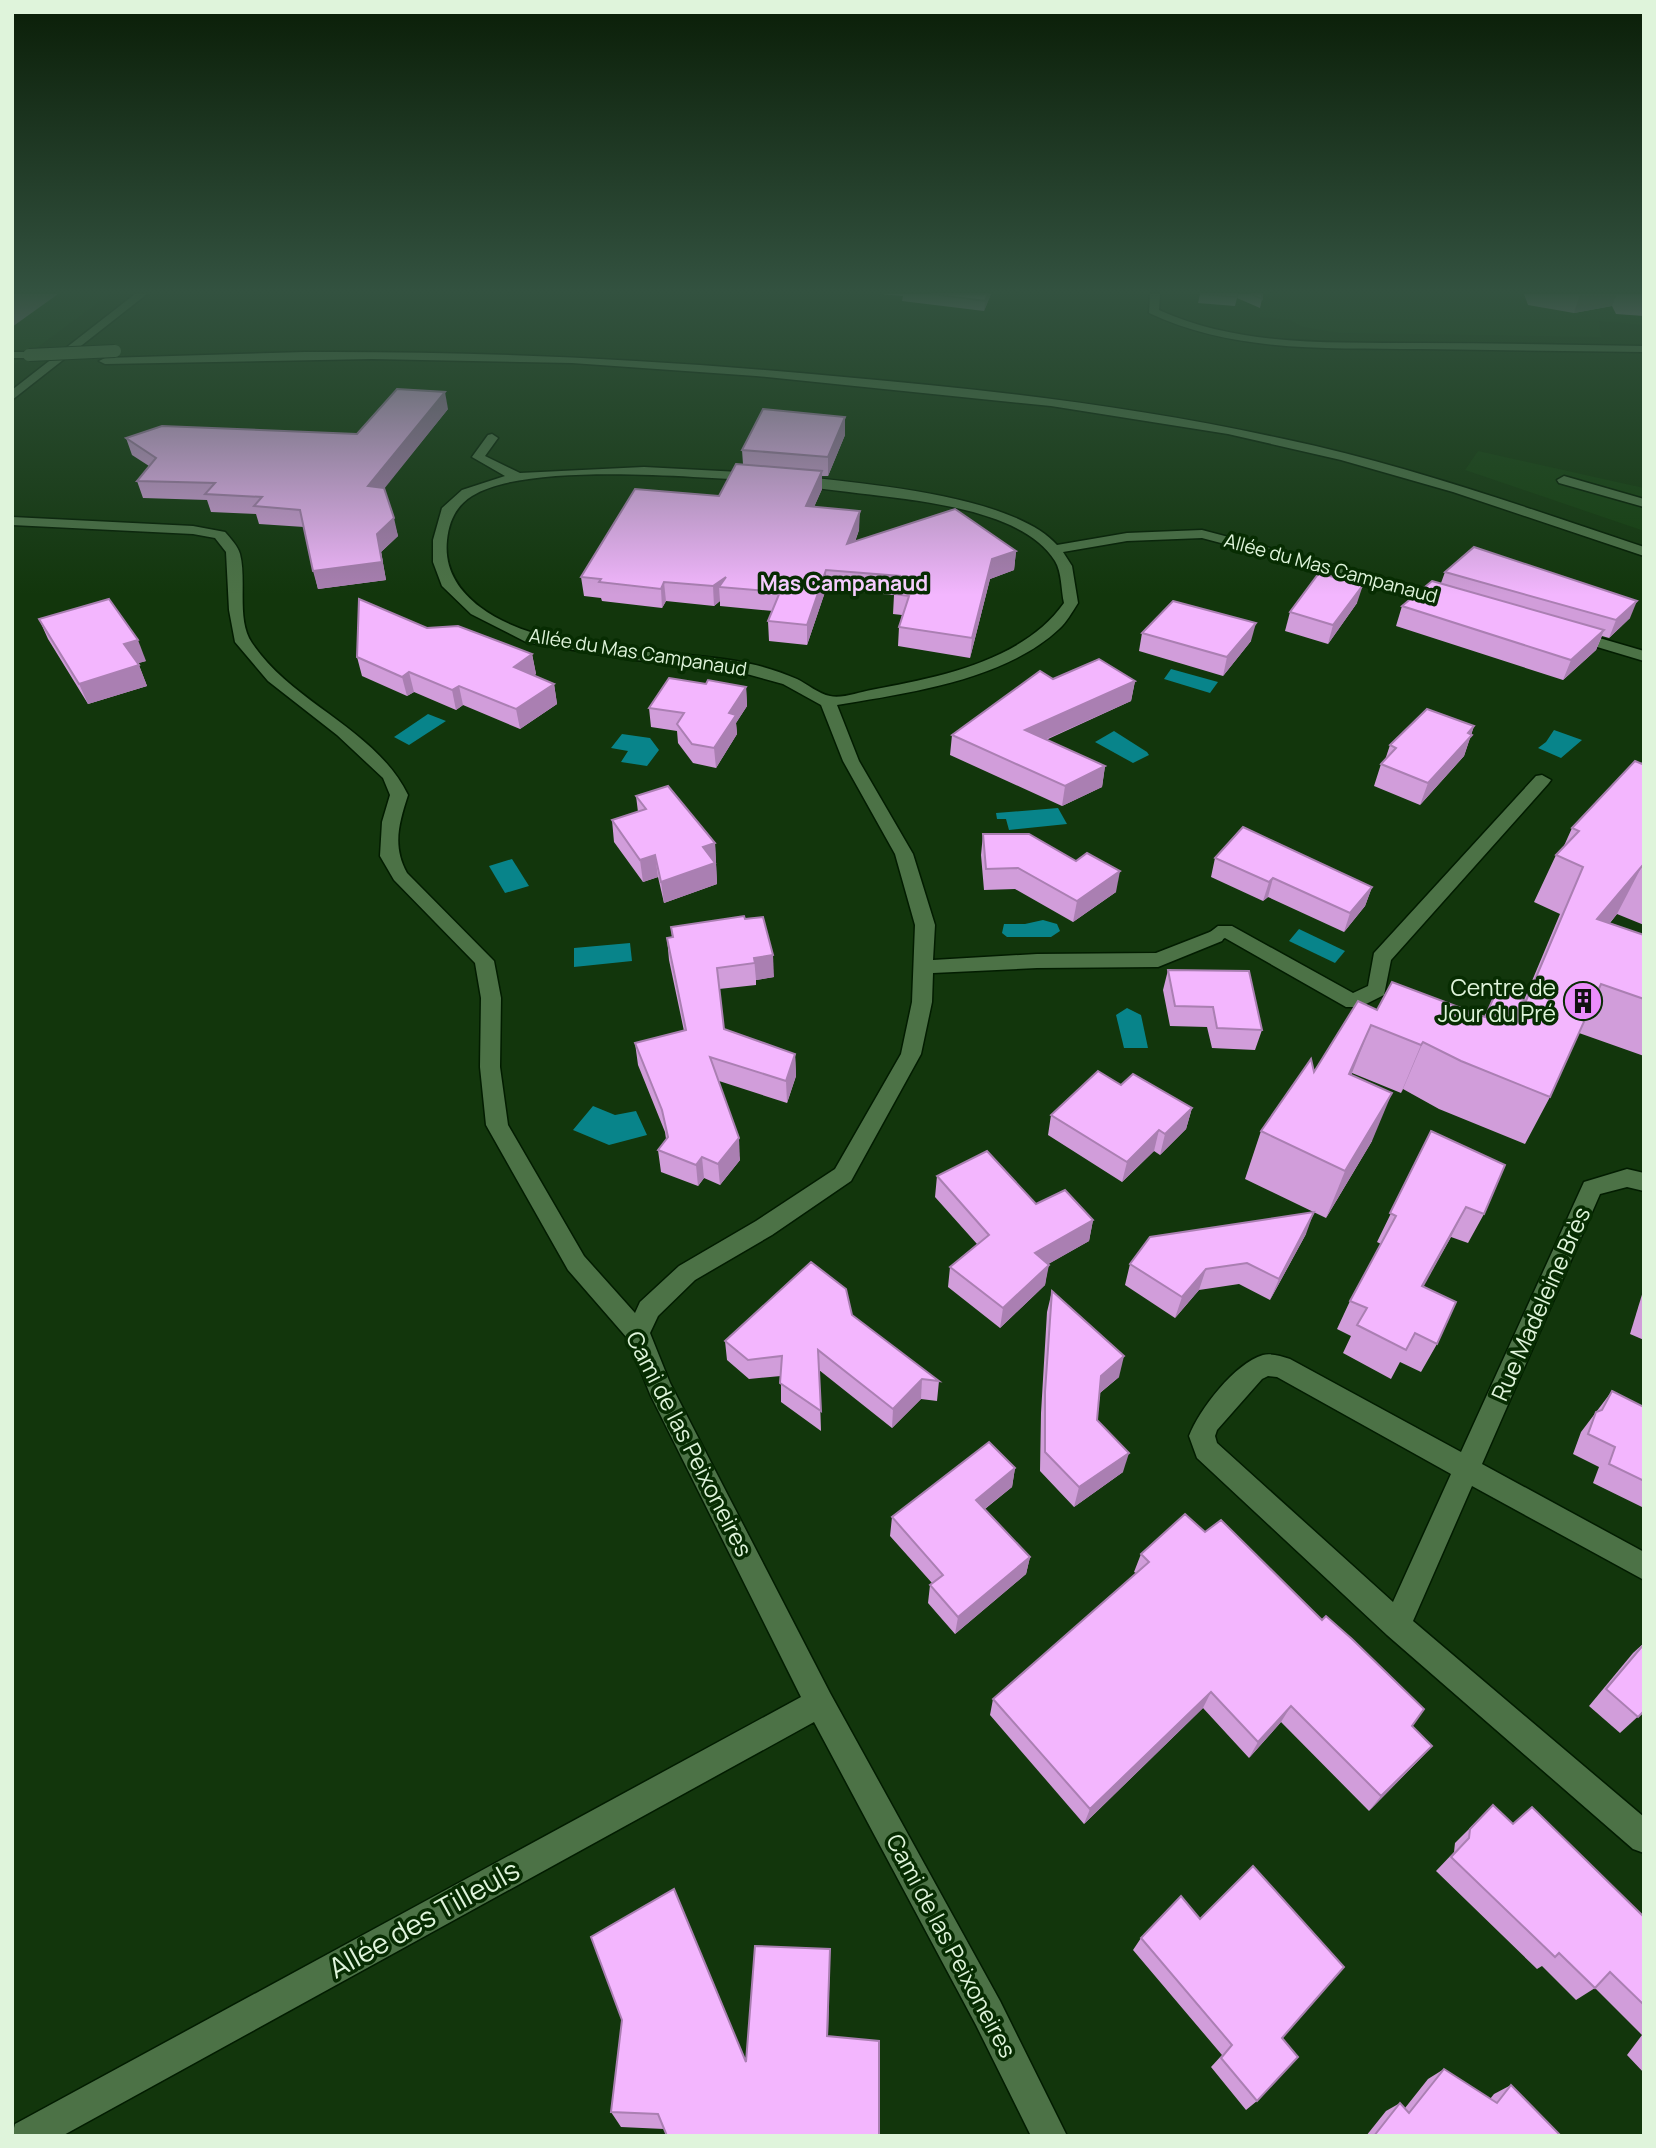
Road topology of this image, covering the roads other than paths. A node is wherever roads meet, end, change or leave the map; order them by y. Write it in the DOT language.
graph roads {
  1 [pos="978,394"];
  2 [pos="1060,394"];
  3 [pos="492,438"];
  4 [pos="520,478"];
  5 [pos="1564,480"];
  6 [pos="1644,503"];
  7 [pos="12,521"];
  8 [pos="1644,538"];
  9 [pos="1053,550"];
  10 [pos="1644,552"];
  11 [pos="1459,602"];
  12 [pos="1551,629"];
  13 [pos="1644,656"];
  14 [pos="828,702"];
  15 [pos="1542,780"];
  16 [pos="923,967"];
  17 [pos="1644,1182"];
  18 [pos="638,1333"];
  19 [pos="1467,1468"];
  20 [pos="1644,1567"];
  21 [pos="1397,1625"];
  22 [pos="820,1703"];
  23 [pos="1644,1838"];
  24 [pos="27,2136"];
  25 [pos="1050,2136"];
  1 -- 10 [label="street"];
  2 -- 8 [label="street, bridge"];
  3 -- 4 [label="street"];
  4 -- 9 [label="street, Allée du Mas Campanaud"];
  4 -- 14 [label="street, Allée du Mas Campanaud"];
  5 -- 6 [label="street"];
  7 -- 18 [label="street, Cami de las Peixoneires"];
  9 -- 11 [label="street, Allée du Mas Campanaud"];
  9 -- 14 [label="street, Allée du Mas Campanaud"];
  12 -- 13 [label="street"];
  14 -- 16 [label="street"];
  15 -- 16 [label="street"];
  16 -- 18 [label="street"];
  17 -- 19 [label="street, Rue Madeleine Brès"];
  18 -- 22 [label="street, Cami de las Peixoneires"];
  19 -- 20 [label="street"];
  19 -- 21 [label="street, Rue Madeleine Brès"];
  19 -- 21 [label="street"];
  21 -- 23 [label="street"];
  22 -- 24 [label="street, Allée des Tilleuls"];
  22 -- 25 [label="street, Cami de las Peixoneires"];
}
